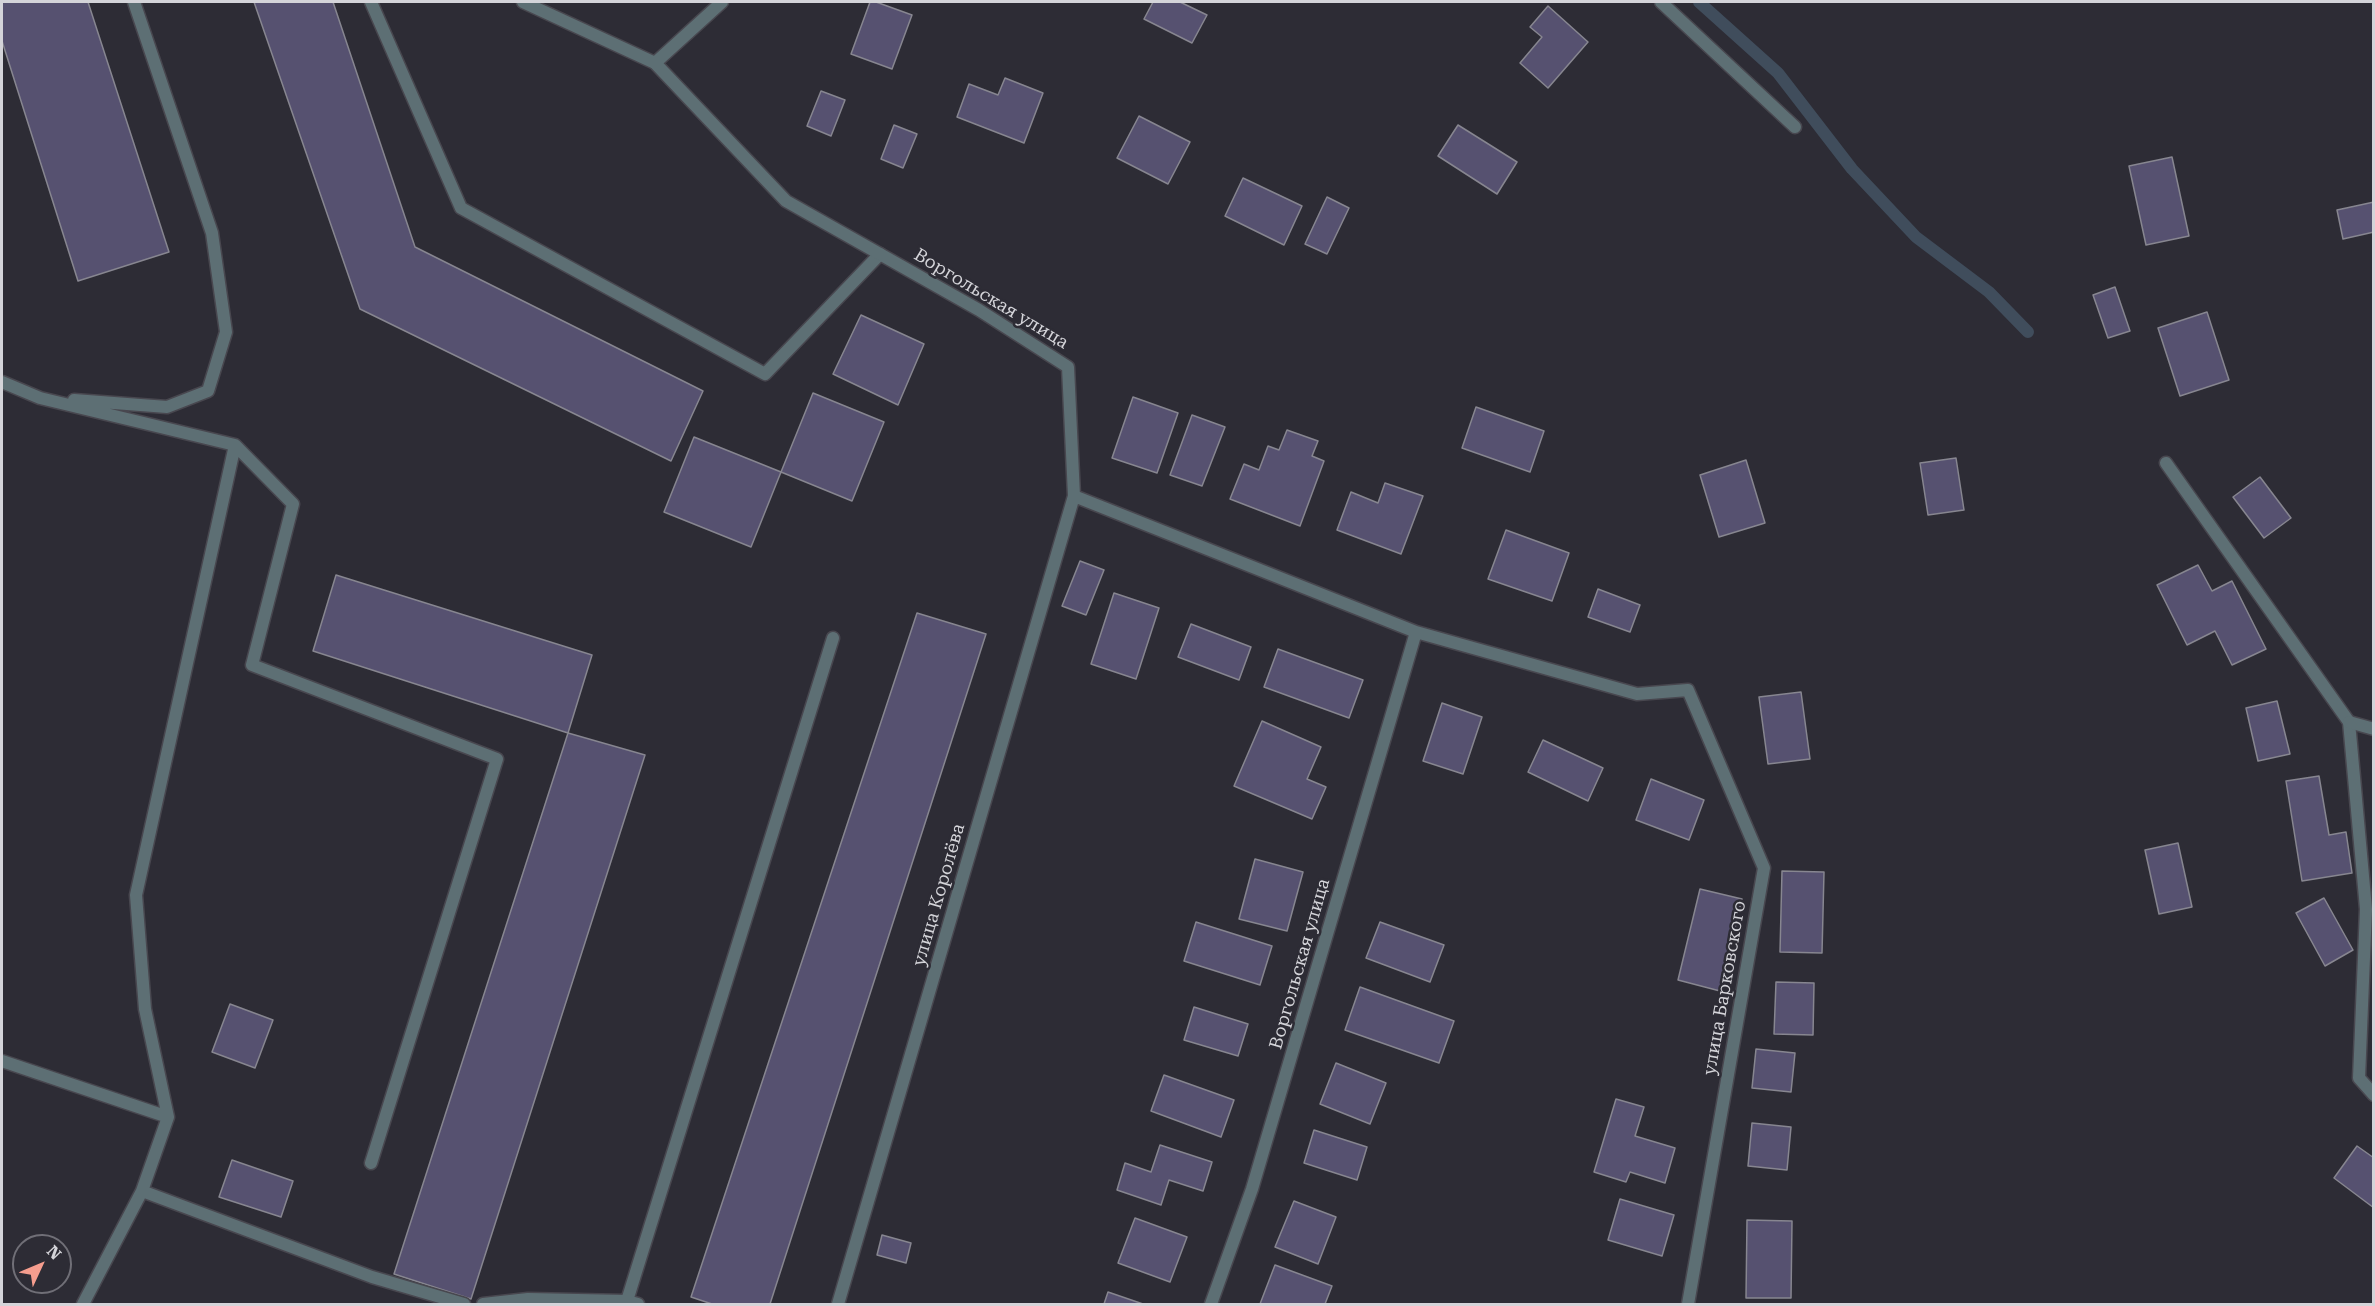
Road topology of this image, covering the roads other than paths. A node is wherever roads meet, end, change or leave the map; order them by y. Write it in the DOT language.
graph roads {
  1 [pos="134,2"];
  2 [pos="371,2"];
  3 [pos="523,2"];
  4 [pos="723,2"];
  5 [pos="1661,2"];
  6 [pos="655,63"];
  7 [pos="1795,126"];
  8 [pos="880,254"];
  9 [pos="2,382"];
  10 [pos="40,398"];
  11 [pos="235,445"];
  12 [pos="2166,463"];
  13 [pos="1074,496"];
  14 [pos="1416,632"];
  15 [pos="833,638"];
  16 [pos="2349,723"];
  17 [pos="2373,729"];
  18 [pos="2,1061"];
  19 [pos="2373,1095"];
  20 [pos="168,1116"];
  21 [pos="371,1163"];
  22 [pos="141,1191"];
  23 [pos="630,1304"];
  24 [pos="83,1305"];
  25 [pos="464,1305"];
  26 [pos="483,1305"];
  27 [pos="838,1305"];
  28 [pos="1211,1305"];
  29 [pos="1688,1305"];
  1 -- 10 [label="street"];
  2 -- 8 [label="street"];
  3 -- 6 [label="street, Воргольская улица"];
  4 -- 6 [label="street"];
  5 -- 7 [label="street"];
  6 -- 8 [label="street, Воргольская улица"];
  8 -- 13 [label="street, Воргольская улица"];
  9 -- 10 [label="street"];
  10 -- 11 [label="street"];
  11 -- 20 [label="street"];
  11 -- 21 [label="street"];
  12 -- 16 [label="street"];
  13 -- 14 [label="street"];
  13 -- 27 [label="street, улица Королёва"];
  14 -- 28 [label="street, Воргольская улица"];
  14 -- 29 [label="street, улица Барковского"];
  15 -- 23 [label="street"];
  16 -- 17 [label="street"];
  16 -- 19 [label="street"];
  18 -- 20 [label="street"];
  20 -- 22 [label="street"];
  22 -- 24 [label="street"];
  22 -- 25 [label="street"];
  23 -- 26 [label="street"];
}
